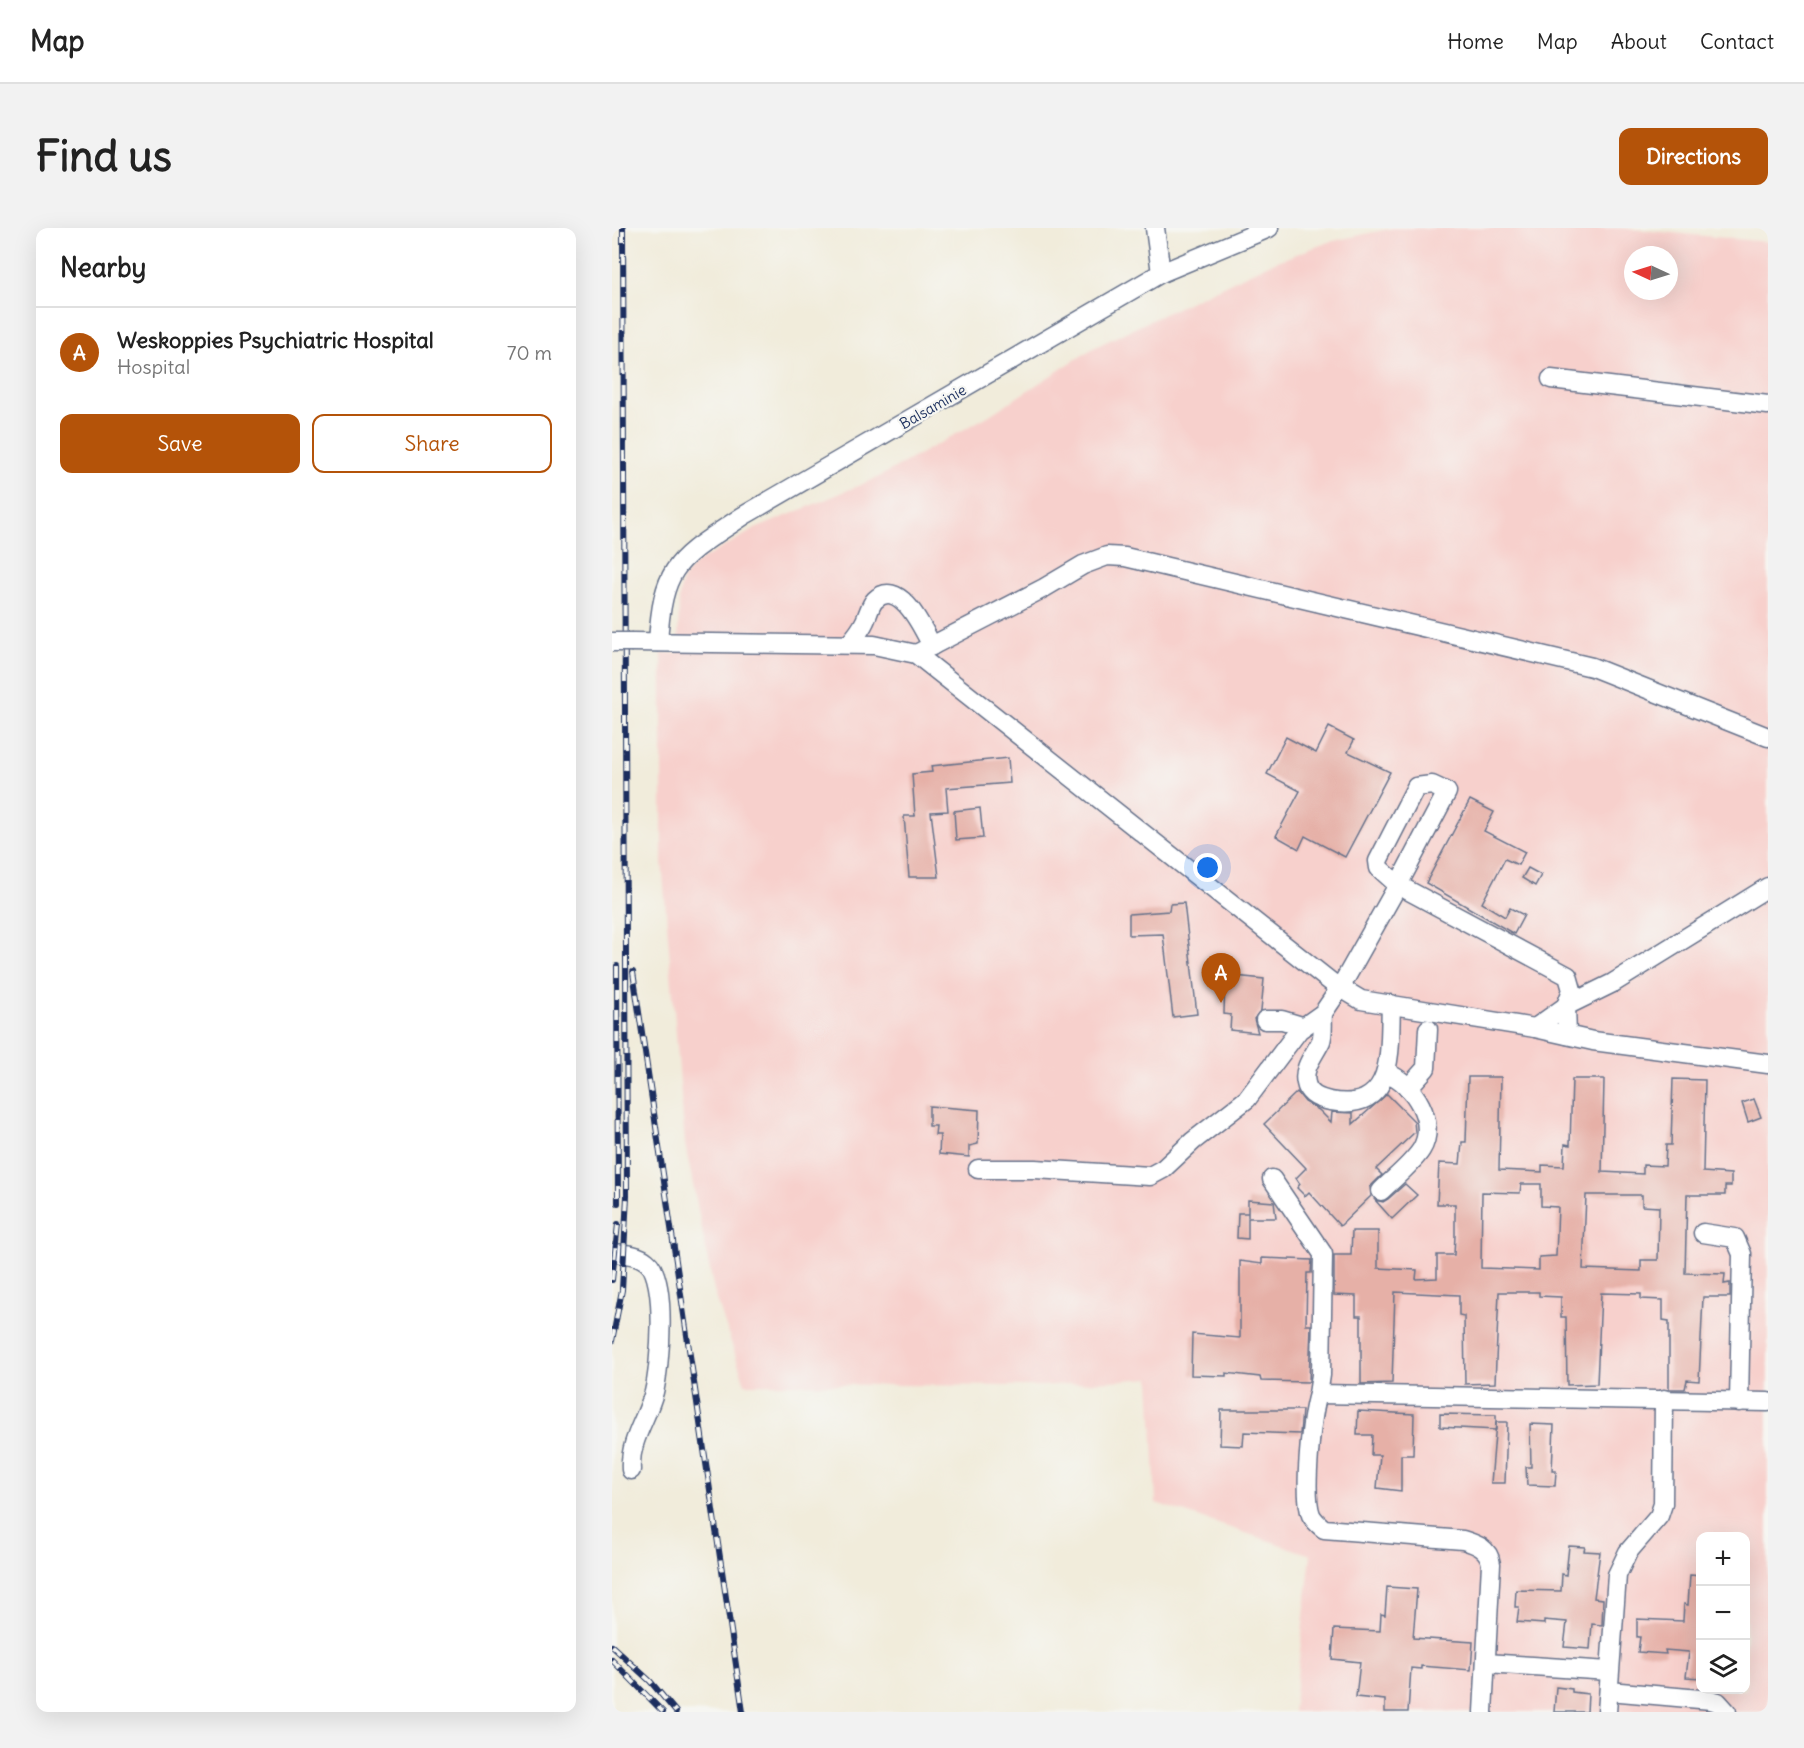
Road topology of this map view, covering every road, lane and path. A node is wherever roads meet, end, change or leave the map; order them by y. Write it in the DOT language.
graph roads {
  1 [pos="1155,228"];
  2 [pos="1269,228"];
  3 [pos="1161,273"];
  4 [pos="1551,379"];
  5 [pos="1768,405"];
  6 [pos="612,642"];
  7 [pos="658,642"];
  8 [pos="849,644"];
  9 [pos="924,650"];
  10 [pos="1768,737"];
  11 [pos="1398,885"];
  12 [pos="1768,887"];
  13 [pos="1340,988"];
  14 [pos="1391,1004"];
  15 [pos="1566,1006"];
  16 [pos="1323,1013"];
  17 [pos="1265,1020"];
  18 [pos="1302,1026"];
  19 [pos="1535,1028"];
  20 [pos="1428,1029"];
  21 [pos="1567,1035"];
  22 [pos="1768,1064"];
  23 [pos="1387,1073"];
  24 [pos="1408,1088"];
  25 [pos="978,1169"];
  26 [pos="1272,1179"];
  27 [pos="1381,1191"];
  28 [pos="1703,1233"];
  29 [pos="612,1253"];
  30 [pos="1318,1394"];
  31 [pos="1664,1399"];
  32 [pos="1739,1402"];
  33 [pos="1768,1402"];
  34 [pos="631,1470"];
  35 [pos="1486,1663"];
  36 [pos="1609,1671"];
  37 [pos="1609,1692"];
  38 [pos="1482,1712"];
  39 [pos="1607,1712"];
  40 [pos="1726,1712"];
  1 -- 3 [label="street"];
  2 -- 3 [label="street, Balsaminie"];
  3 -- 7 [label="street, Balsaminie"];
  4 -- 5 [label="street"];
  6 -- 7 [label="street, bridge"];
  7 -- 8 [label="street"];
  8 -- 9 [label="street"];
  8 -- 9 [label="street"];
  9 -- 10 [label="street"];
  9 -- 13 [label="street"];
  11 -- 11 [label="street"];
  11 -- 13 [label="street"];
  11 -- 15 [label="street"];
  12 -- 15 [label="street"];
  13 -- 14 [label="street"];
  13 -- 16 [label="street"];
  14 -- 19 [label="street"];
  14 -- 23 [label="street"];
  15 -- 19 [label="street"];
  15 -- 21 [label="street"];
  16 -- 18 [label="street"];
  16 -- 23 [label="street"];
  17 -- 18 [label="street"];
  18 -- 25 [label="street"];
  19 -- 21 [label="street"];
  20 -- 24 [label="street"];
  21 -- 22 [label="street"];
  23 -- 24 [label="street"];
  24 -- 27 [label="street"];
  26 -- 30 [label="street"];
  28 -- 32 [label="street"];
  29 -- 34 [label="street"];
  30 -- 31 [label="street"];
  30 -- 35 [label="street"];
  31 -- 32 [label="street"];
  31 -- 36 [label="street"];
  32 -- 33 [label="street"];
  35 -- 36 [label="street"];
  35 -- 38 [label="street"];
  36 -- 37 [label="street"];
  37 -- 39 [label="street"];
  37 -- 40 [label="street"];
}
